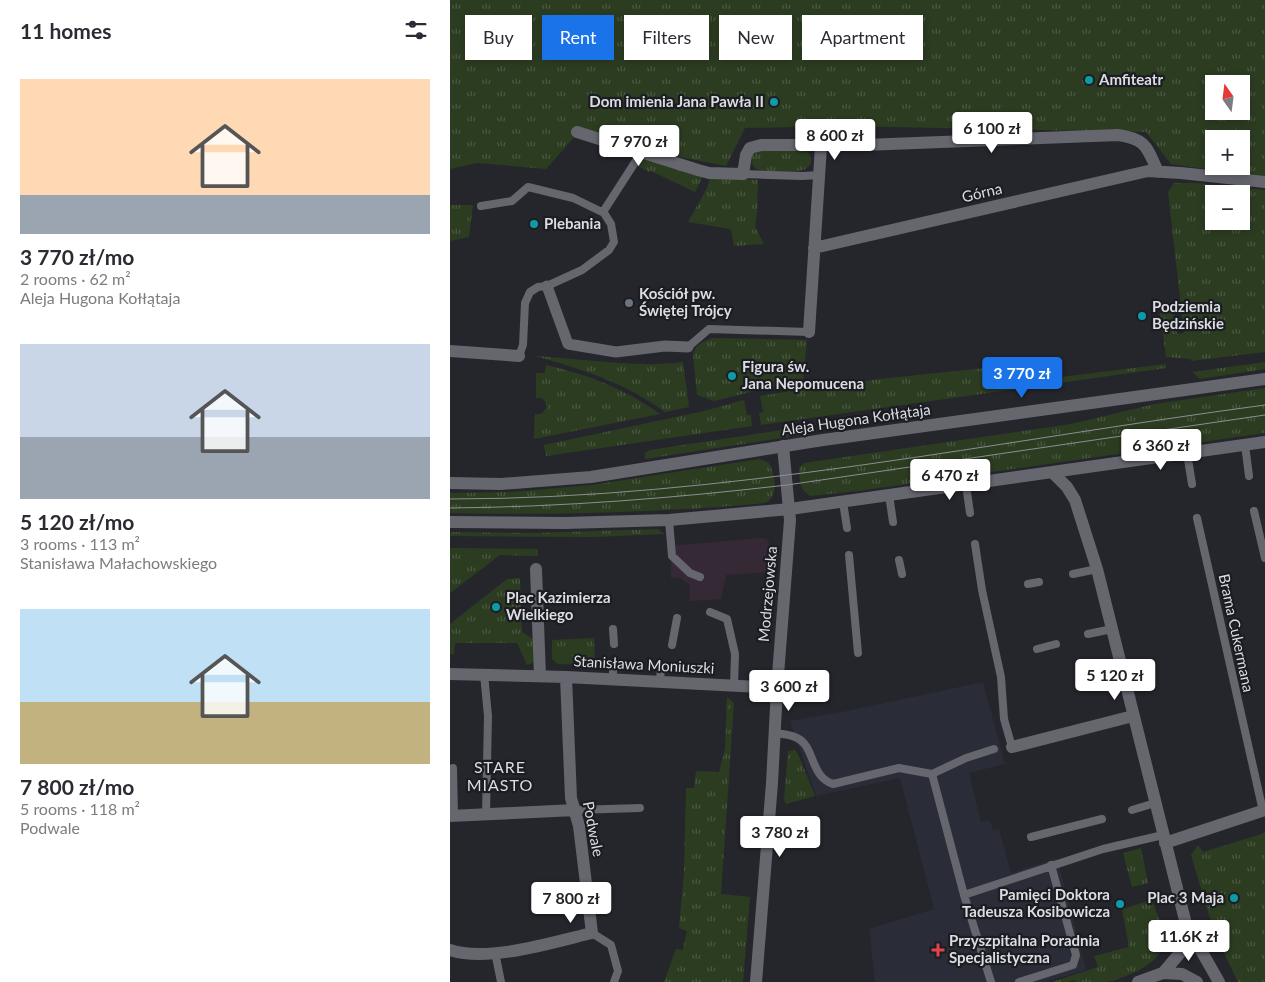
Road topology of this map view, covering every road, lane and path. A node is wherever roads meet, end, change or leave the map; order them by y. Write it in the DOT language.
graph roads {
  1 [pos="577,132"];
  2 [pos="822,146"];
  3 [pos="641,153"];
  4 [pos="1158,172"];
  5 [pos="743,174"];
  6 [pos="820,175"];
  7 [pos="1265,182"];
  8 [pos="481,206"];
  9 [pos="603,212"];
  10 [pos="814,248"];
  11 [pos="547,286"];
  12 [pos="809,332"];
  13 [pos="688,347"];
  14 [pos="450,351"];
  15 [pos="519,356"];
  16 [pos="1265,379"];
  17 [pos="1265,442"];
  18 [pos="1245,445"];
  19 [pos="783,446"];
  20 [pos="1187,453"];
  21 [pos="1053,473"];
  22 [pos="1249,476"];
  23 [pos="450,483"];
  24 [pos="1192,484"];
  25 [pos="966,485"];
  26 [pos="889,495"];
  27 [pos="843,502"];
  28 [pos="790,508"];
  29 [pos="1254,510"];
  30 [pos="970,512"];
  31 [pos="1197,518"];
  32 [pos="669,520"];
  33 [pos="450,522"];
  34 [pos="893,522"];
  35 [pos="846,528"];
  36 [pos="975,544"];
  37 [pos="849,555"];
  38 [pos="1265,558"];
  39 [pos="899,560"];
  40 [pos="536,569"];
  41 [pos="1097,569"];
  42 [pos="902,574"];
  43 [pos="1073,574"];
  44 [pos="700,577"];
  45 [pos="1039,582"];
  46 [pos="1028,584"];
  47 [pos="710,612"];
  48 [pos="677,618"];
  49 [pos="613,629"];
  50 [pos="1112,629"];
  51 [pos="1088,634"];
  52 [pos="614,644"];
  53 [pos="1056,644"];
  54 [pos="672,645"];
  55 [pos="1037,649"];
  56 [pos="858,653"];
  57 [pos="613,665"];
  58 [pos="662,667"];
  59 [pos="450,674"];
  60 [pos="484,674"];
  61 [pos="540,676"];
  62 [pos="566,677"];
  63 [pos="613,679"];
  64 [pos="660,681"];
  65 [pos="734,685"];
  66 [pos="776,688"];
  67 [pos="1133,716"];
  68 [pos="773,733"];
  69 [pos="1012,747"];
  70 [pos="994,749"];
  71 [pos="453,768"];
  72 [pos="932,774"];
  73 [pos="1155,803"];
  74 [pos="640,808"];
  75 [pos="575,810"];
  76 [pos="1132,810"];
  77 [pos="1264,811"];
  78 [pos="486,814"];
  79 [pos="452,816"];
  80 [pos="1102,819"];
  81 [pos="1031,837"];
  82 [pos="1164,839"];
  83 [pos="1051,865"];
  84 [pos="964,895"];
  85 [pos="1186,924"];
  86 [pos="592,933"];
  87 [pos="450,950"];
  88 [pos="495,952"];
  89 [pos="1163,973"];
  90 [pos="501,982"];
  91 [pos="614,982"];
  92 [pos="756,982"];
  93 [pos="991,982"];
  94 [pos="1019,982"];
  95 [pos="1138,982"];
  96 [pos="1197,982"];
  97 [pos="1219,982"];
  1 -- 3 [label="street"];
  2 -- 4 [label="street"];
  2 -- 5 [label="street"];
  2 -- 6 [label="street"];
  3 -- 5 [label="street"];
  3 -- 9 [label="lane"];
  4 -- 7 [label="street, Górna"];
  4 -- 10 [label="street, Górna"];
  5 -- 6 [label="lane"];
  6 -- 10 [label="street"];
  8 -- 9 [label="lane"];
  9 -- 11 [label="lane"];
  10 -- 12 [label="street"];
  11 -- 13 [label="street"];
  11 -- 15 [label="lane"];
  12 -- 13 [label="lane"];
  14 -- 15 [label="street"];
  16 -- 19 [label="street, Aleja Hugona Kołłątaja"];
  17 -- 18 [label="street"];
  18 -- 20 [label="street"];
  18 -- 22 [label="lane"];
  19 -- 23 [label="street, Aleja Hugona Kołłątaja"];
  19 -- 28 [label="street, Modrzejowska"];
  20 -- 21 [label="street"];
  20 -- 24 [label="lane"];
  21 -- 25 [label="street"];
  21 -- 41 [label="street"];
  25 -- 26 [label="street"];
  25 -- 30 [label="lane"];
  26 -- 27 [label="street"];
  26 -- 34 [label="lane"];
  27 -- 28 [label="street"];
  27 -- 35 [label="lane"];
  28 -- 32 [label="street"];
  28 -- 66 [label="street, Modrzejowska"];
  29 -- 38 [label="lane"];
  31 -- 77 [label="lane, Brama Cukermana"];
  32 -- 33 [label="street"];
  32 -- 44 [label="lane"];
  36 -- 69 [label="lane"];
  37 -- 56 [label="lane"];
  39 -- 42 [label="lane"];
  40 -- 61 [label="street"];
  41 -- 43 [label="lane"];
  41 -- 50 [label="street"];
  45 -- 46 [label="lane"];
  47 -- 65 [label="lane"];
  48 -- 54 [label="lane"];
  49 -- 52 [label="lane"];
  50 -- 51 [label="lane"];
  50 -- 67 [label="street"];
  53 -- 55 [label="lane"];
  57 -- 63 [label="lane"];
  58 -- 64 [label="lane"];
  59 -- 60 [label="street"];
  60 -- 61 [label="street"];
  60 -- 78 [label="lane"];
  61 -- 62 [label="street, Stanisława Moniuszki"];
  62 -- 63 [label="street, Stanisława Moniuszki"];
  62 -- 75 [label="street, Podwale"];
  63 -- 64 [label="street, Stanisława Moniuszki"];
  64 -- 65 [label="street, Stanisława Moniuszki"];
  65 -- 66 [label="street, Stanisława Moniuszki"];
  66 -- 68 [label="street, Modrzejowska"];
  67 -- 69 [label="street"];
  67 -- 73 [label="street"];
  68 -- 72 [label="lane"];
  68 -- 92 [label="street, Modrzejowska"];
  70 -- 72 [label="lane"];
  71 -- 79 [label="lane"];
  72 -- 84 [label="lane"];
  73 -- 76 [label="lane"];
  73 -- 82 [label="street"];
  74 -- 75 [label="lane"];
  75 -- 78 [label="street"];
  75 -- 86 [label="street, Podwale"];
  77 -- 82 [label="street"];
  78 -- 79 [label="street"];
  80 -- 81 [label="lane"];
  82 -- 83 [label="lane"];
  82 -- 85 [label="street"];
  83 -- 84 [label="lane"];
  83 -- 94 [label="lane"];
  84 -- 93 [label="lane"];
  85 -- 89 [label="street"];
  85 -- 97 [label="street"];
  86 -- 88 [label="street"];
  86 -- 91 [label="lane"];
  87 -- 88 [label="street"];
  88 -- 90 [label="lane"];
  89 -- 95 [label="street"];
  89 -- 96 [label="street"];
}
